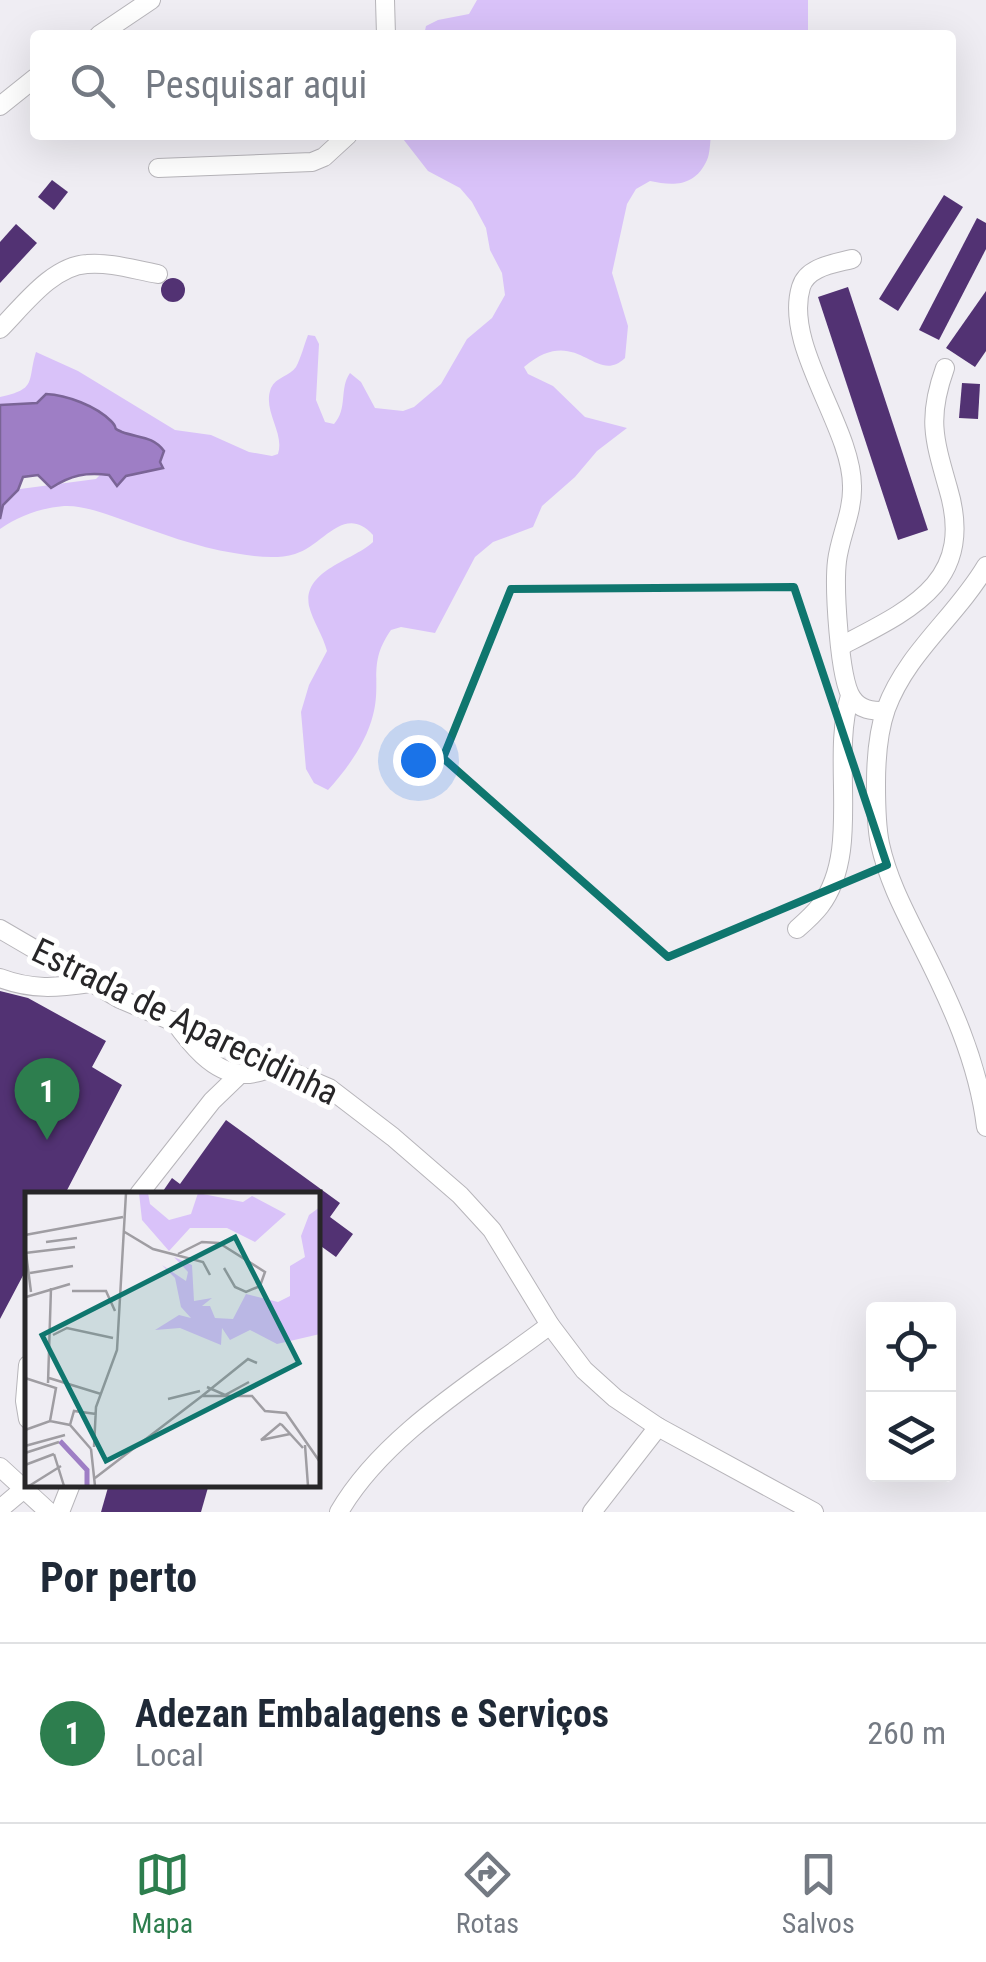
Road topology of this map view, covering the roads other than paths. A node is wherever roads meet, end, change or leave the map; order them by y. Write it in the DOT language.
graph roads {
  1 [pos="151,0"];
  2 [pos="385,0"];
  3 [pos="106,30"];
  4 [pos="386,30"];
  5 [pos="30,82"];
  6 [pos="0,106"];
  7 [pos="343,140"];
  8 [pos="158,168"];
  9 [pos="852,259"];
  10 [pos="158,274"];
  11 [pos="0,329"];
  12 [pos="945,368"];
  13 [pos="986,566"];
  14 [pos="841,646"];
  15 [pos="850,696"];
  16 [pos="886,711"];
  17 [pos="0,928"];
  18 [pos="798,929"];
  19 [pos="0,978"];
  20 [pos="90,983"];
  21 [pos="174,1021"];
  22 [pos="281,1065"];
  23 [pos="239,1075"];
  24 [pos="986,1127"];
  25 [pos="141,1192"];
  26 [pos="550,1325"];
  27 [pos="658,1427"];
  28 [pos="0,1467"];
  29 [pos="70,1487"];
  30 [pos="25,1488"];
  31 [pos="0,1509"];
  32 [pos="811,1511"];
  33 [pos="48,1512"];
  34 [pos="60,1512"];
  35 [pos="339,1512"];
  36 [pos="592,1512"];
  1 -- 3 [label="street"];
  2 -- 4 [label="street"];
  5 -- 6 [label="street"];
  7 -- 8 [label="street"];
  9 -- 14 [label="street"];
  10 -- 11 [label="street"];
  12 -- 14 [label="street"];
  13 -- 16 [label="street"];
  14 -- 15 [label="street"];
  15 -- 16 [label="street"];
  15 -- 18 [label="street"];
  16 -- 24 [label="street"];
  17 -- 20 [label="street, Estrada de Aparecidinha"];
  19 -- 20 [label="street"];
  20 -- 21 [label="street, Estrada de Aparecidinha"];
  21 -- 22 [label="street, Estrada de Aparecidinha"];
  21 -- 23 [label="street"];
  22 -- 23 [label="street"];
  22 -- 26 [label="street, Estrada de Aparecidinha"];
  23 -- 25 [label="street"];
  26 -- 27 [label="street, Estrada de Aparecidinha"];
  26 -- 35 [label="street"];
  27 -- 32 [label="street, Estrada de Aparecidinha"];
  27 -- 36 [label="street"];
  28 -- 30 [label="street"];
  29 -- 34 [label="street"];
  30 -- 31 [label="street"];
  30 -- 33 [label="street"];
}
